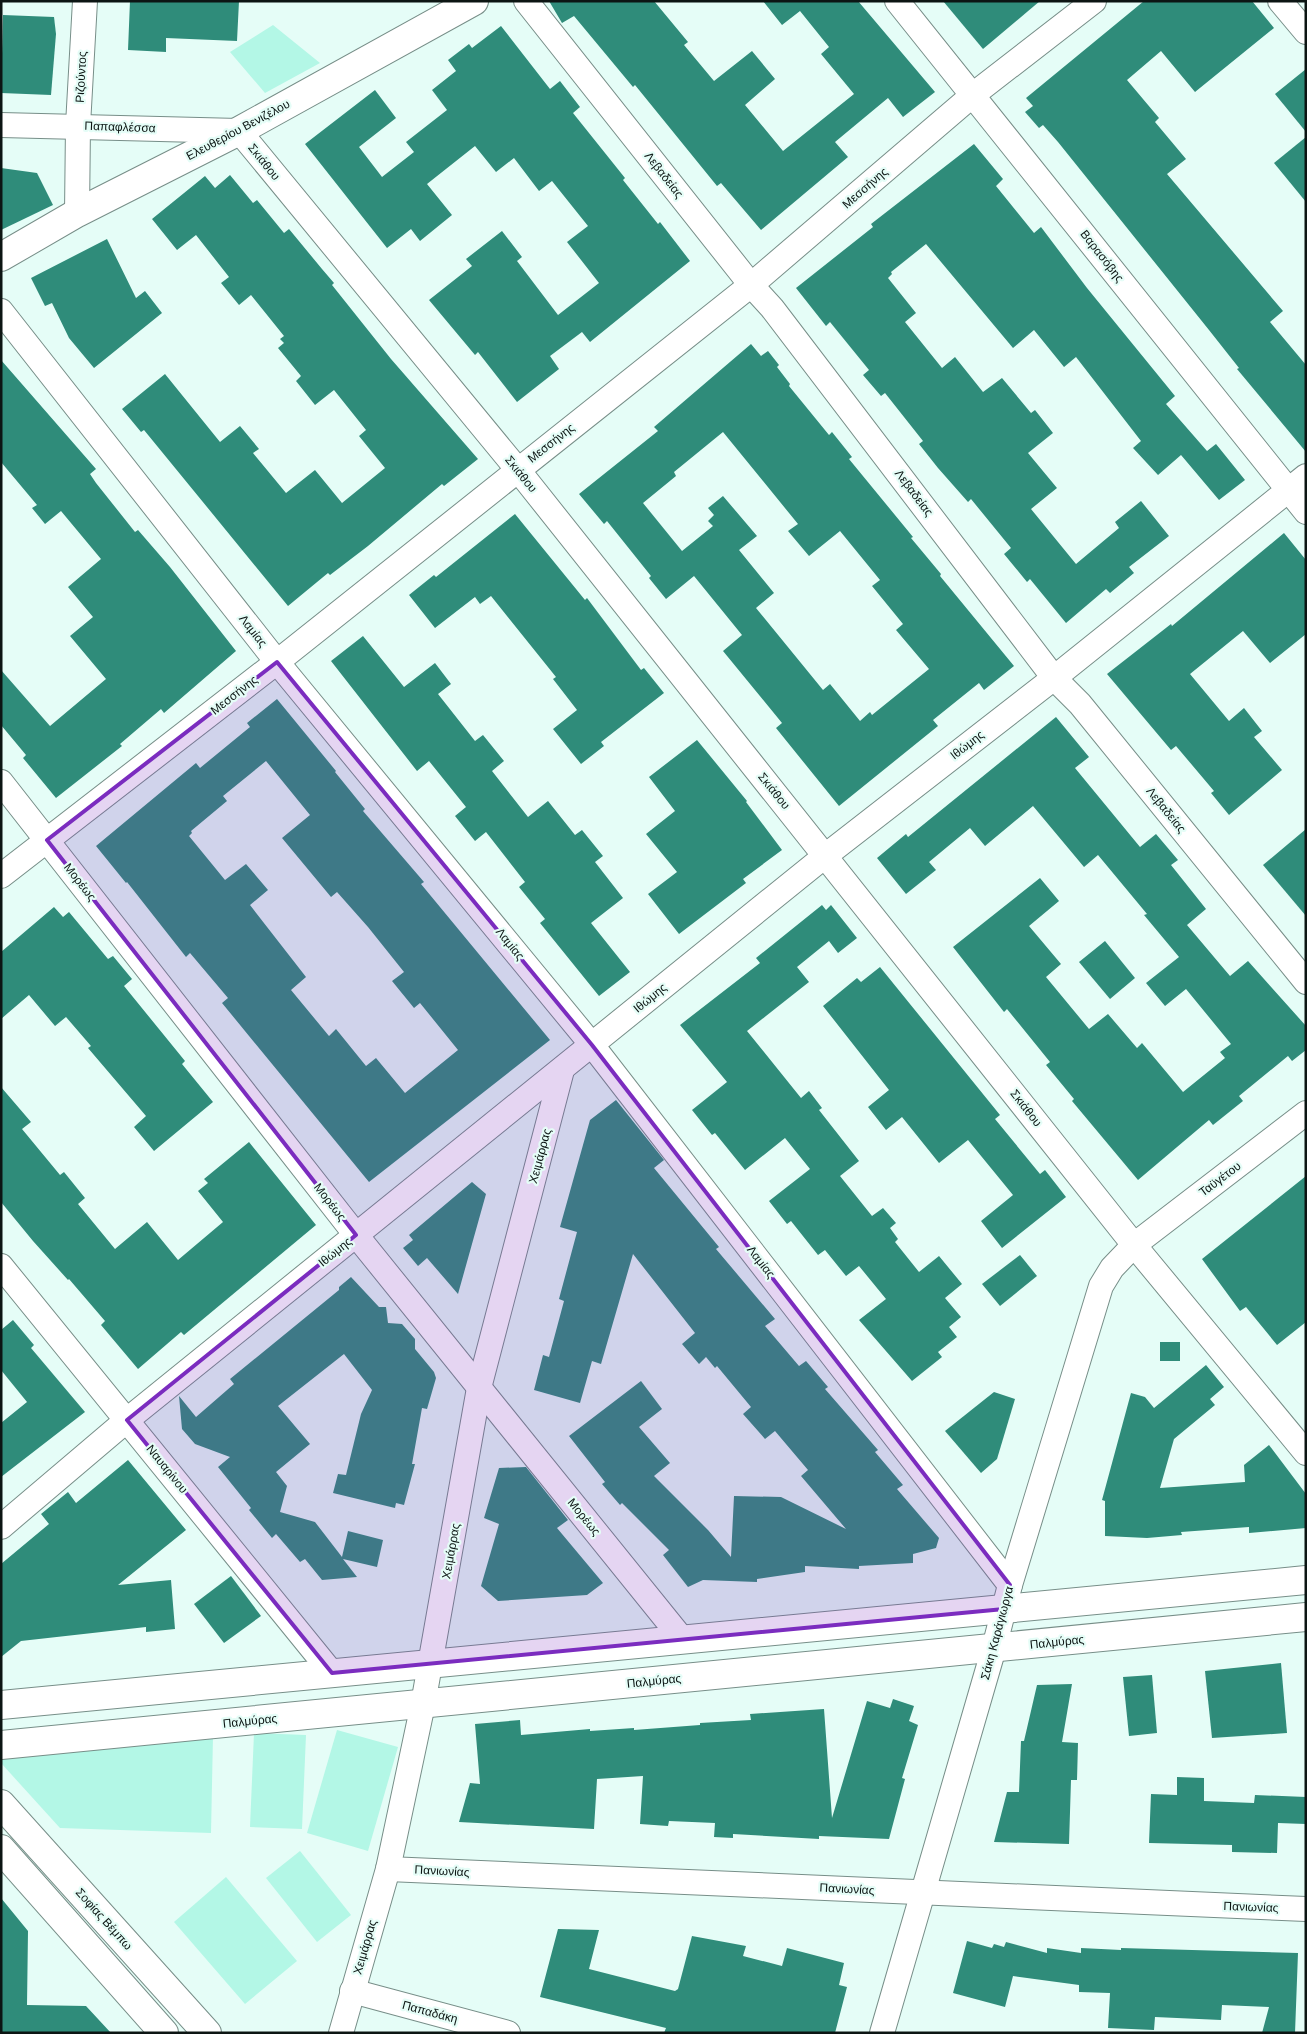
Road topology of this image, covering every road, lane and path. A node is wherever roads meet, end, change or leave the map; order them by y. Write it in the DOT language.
graph roads {
  1 [pos="85,1"];
  2 [pos="474,1"];
  3 [pos="526,1"];
  4 [pos="897,1"];
  5 [pos="1094,1"];
  6 [pos="1280,1"];
  7 [pos="1306,32"];
  8 [pos="974,94"];
  9 [pos="1,125"];
  10 [pos="78,126"];
  11 [pos="239,131"];
  12 [pos="77,213"];
  13 [pos="1,257"];
  14 [pos="751,285"];
  15 [pos="1,311"];
  16 [pos="518,470"];
  17 [pos="1297,484"];
  18 [pos="1306,512"];
  19 [pos="277,662"];
  20 [pos="1054,678"];
  21 [pos="1,782"];
  22 [pos="47,840"];
  23 [pos="825,856"];
  24 [pos="1,876"];
  25 [pos="1306,982"];
  26 [pos="592,1045"];
  27 [pos="562,1070"];
  28 [pos="1306,1113"];
  29 [pos="356,1235"];
  30 [pos="1134,1245"];
  31 [pos="1,1266"];
  32 [pos="479,1388"];
  33 [pos="127,1420"];
  34 [pos="1306,1453"];
  35 [pos="1,1527"];
  36 [pos="1306,1580"];
  37 [pos="1007,1597"];
  38 [pos="1306,1617"];
  39 [pos="683,1640"];
  40 [pos="994,1648"];
  41 [pos="431,1664"];
  42 [pos="332,1673"];
  43 [pos="423,1704"];
  44 [pos="1,1705"];
  45 [pos="1,1745"];
  46 [pos="1,1804"];
  47 [pos="4,1854"];
  48 [pos="388,1869"];
  49 [pos="921,1892"];
  50 [pos="1306,1909"];
  51 [pos="352,1991"];
  52 [pos="164,2033"];
  53 [pos="207,2033"];
  54 [pos="341,2033"];
  55 [pos="508,2033"];
  56 [pos="882,2033"];
  1 -- 10 [label="street, Ριζούντος"];
  2 -- 11 [label="main road, Ελευθερίου Βενιζέλου"];
  3 -- 14 [label="street, Λεβαδείας"];
  4 -- 8 [label="street, Βαρασόβης"];
  5 -- 8 [label="street, Μεσσήνης"];
  6 -- 7 [label="street"];
  8 -- 14 [label="street, Μεσσήνης"];
  8 -- 17 [label="street, Βαρασόβης"];
  9 -- 10 [label="street, Παπαφλέσσα"];
  10 -- 11 [label="street, Παπαφλέσσα"];
  10 -- 12 [label="street, Ριζούντος"];
  11 -- 12 [label="main road, Ελευθερίου Βενιζέλου"];
  11 -- 16 [label="street, Σκιάθου"];
  12 -- 13 [label="main road, Ελευθερίου Βενιζέλου"];
  14 -- 16 [label="street, Μεσσήνης"];
  14 -- 20 [label="street, Λεβαδείας"];
  15 -- 19 [label="street, Λαμίας"];
  16 -- 19 [label="street, Μεσσήνης"];
  16 -- 23 [label="street, Σκιάθου"];
  17 -- 18 [label="street, Βαρασόβης"];
  17 -- 20 [label="street, Ιθώμης"];
  19 -- 22 [label="street, Μεσσήνης"];
  19 -- 26 [label="street, Λαμίας"];
  20 -- 23 [label="street, Ιθώμης"];
  20 -- 25 [label="street, Λεβαδείας"];
  21 -- 22 [label="street, Μορέως"];
  22 -- 24 [label="street, Μεσσήνης"];
  22 -- 29 [label="street, Μορέως"];
  23 -- 26 [label="street, Ιθώμης"];
  23 -- 30 [label="street, Σκιάθου"];
  26 -- 27 [label="street, Ιθώμης"];
  26 -- 37 [label="street, Λαμίας"];
  27 -- 29 [label="street, Ιθώμης"];
  27 -- 32 [label="street, Χειμάρρας"];
  28 -- 30 [label="street, Ταϋγέτου"];
  29 -- 32 [label="street, Μορέως"];
  29 -- 33 [label="street, Ιθώμης"];
  30 -- 34 [label="street, Σκιάθου"];
  30 -- 37 [label="street, Σάκη Καράγιωργα"];
  31 -- 33 [label="street, Ναυαρίνου"];
  32 -- 39 [label="street, Μορέως"];
  32 -- 41 [label="street, Χειμάρρας"];
  33 -- 35 [label="street, Ιθώμης"];
  33 -- 42 [label="street, Ναυαρίνου"];
  36 -- 37 [label="main road"];
  37 -- 39 [label="main road"];
  37 -- 40 [label="street, Σάκη Καράγιωργα"];
  38 -- 40 [label="main road, Παλμύρας"];
  39 -- 41 [label="main road"];
  40 -- 43 [label="main road, Παλμύρας"];
  40 -- 49 [label="street, Σάκη Καράγιωργα"];
  41 -- 42 [label="main road"];
  41 -- 43 [label="street, Χειμάρρας"];
  42 -- 44 [label="main road"];
  43 -- 45 [label="main road, Παλμύρας"];
  43 -- 48 [label="street, Χειμάρρας"];
  46 -- 53 [label="main road, Σοφίας Βέμπω"];
  47 -- 52 [label="main road"];
  48 -- 49 [label="street, Πανιωνίας"];
  48 -- 51 [label="street, Χειμάρρας"];
  49 -- 50 [label="street, Πανιωνίας"];
  49 -- 56 [label="street, Σάκη Καράγιωργα"];
  51 -- 54 [label="street, Χειμάρρας"];
  51 -- 55 [label="street, Παπαδάκη"];
}
